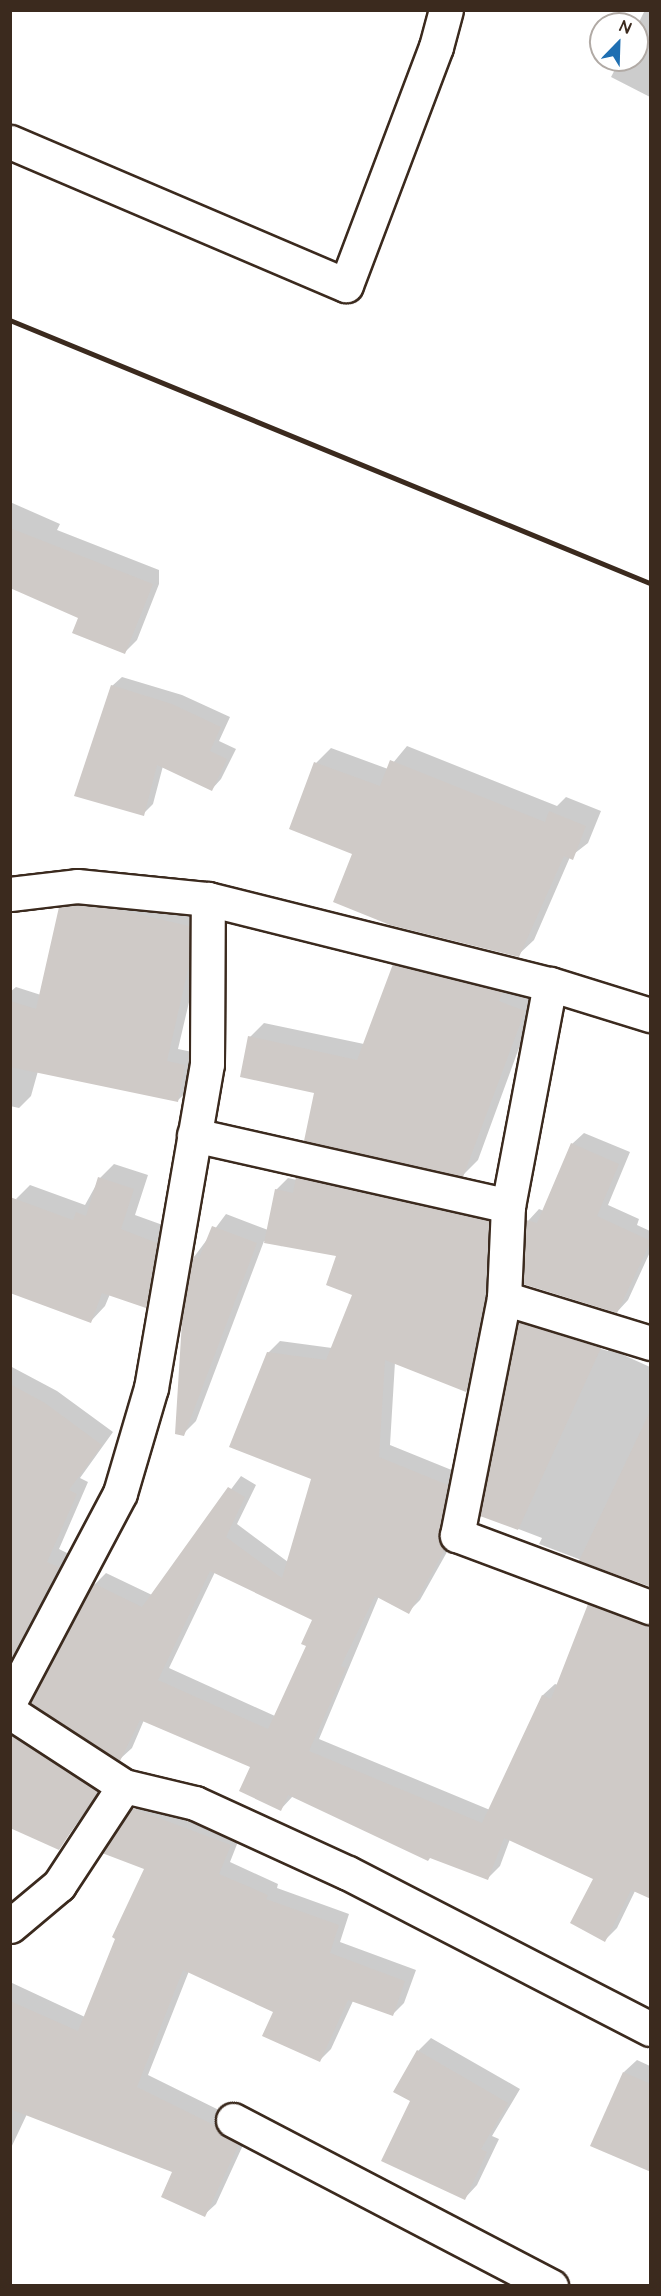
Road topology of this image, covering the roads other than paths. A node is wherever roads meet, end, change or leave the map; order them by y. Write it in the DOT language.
graph roads {
  1 [pos="446,10"];
  2 [pos="10,142"];
  3 [pos="10,894"];
  4 [pos="208,899"];
  5 [pos="550,984"];
  6 [pos="651,1015"];
  7 [pos="195,1135"];
  8 [pos="508,1206"];
  9 [pos="504,1298"];
  10 [pos="651,1343"];
  11 [pos="651,1607"];
  12 [pos="10,1701"];
  13 [pos="10,1712"];
  14 [pos="124,1786"];
  15 [pos="10,1926"];
  16 [pos="651,2029"];
  17 [pos="233,2120"];
  18 [pos="551,2286"];
  1 -- 2 [label="street"];
  3 -- 4 [label="street"];
  4 -- 5 [label="street"];
  4 -- 7 [label="street"];
  5 -- 6 [label="street"];
  5 -- 8 [label="street"];
  7 -- 8 [label="street"];
  7 -- 12 [label="street"];
  8 -- 9 [label="street"];
  9 -- 10 [label="street"];
  9 -- 11 [label="street"];
  13 -- 14 [label="street"];
  14 -- 15 [label="street"];
  14 -- 16 [label="street"];
  17 -- 18 [label="street"];
}
